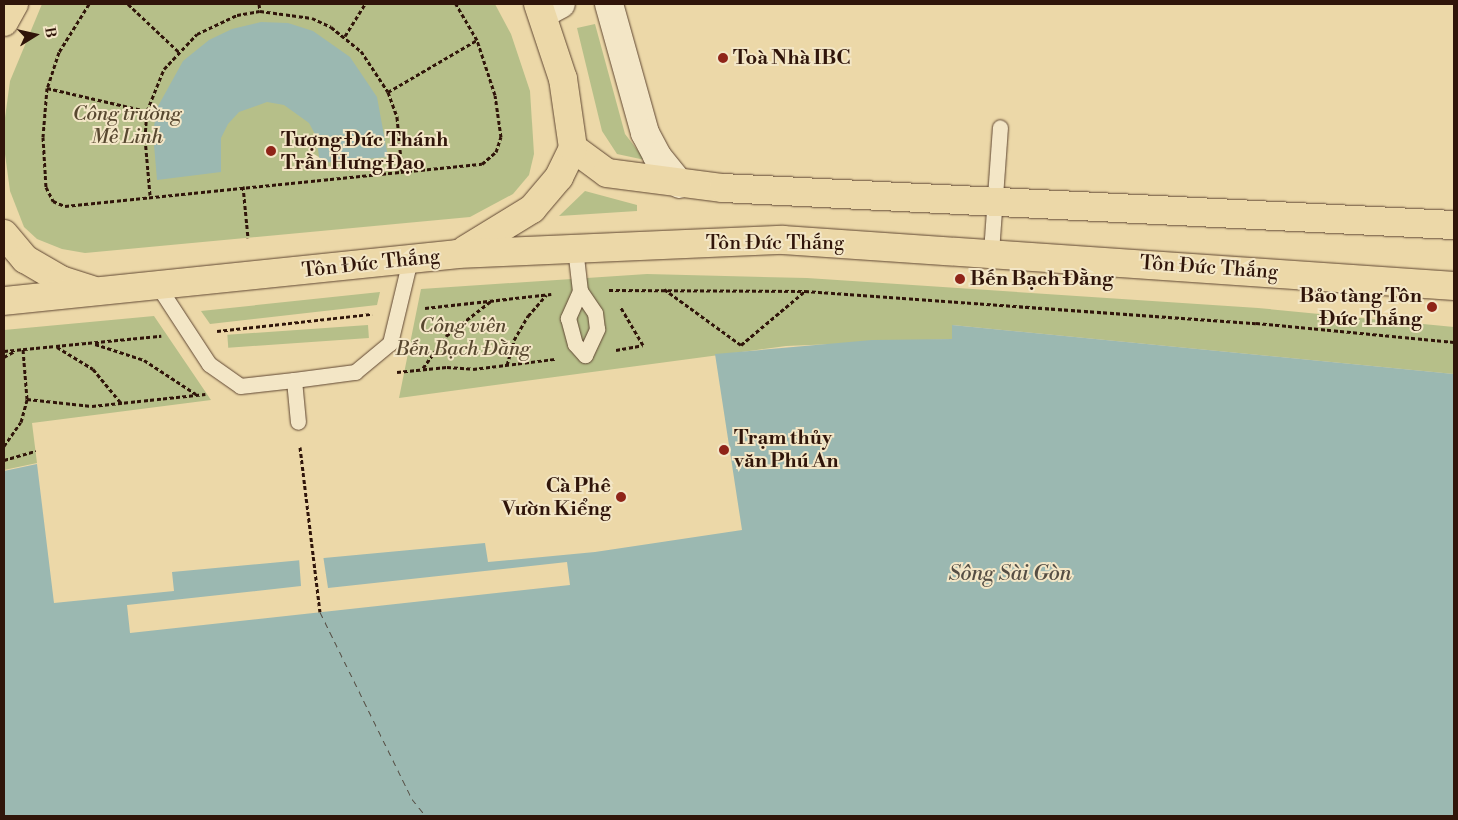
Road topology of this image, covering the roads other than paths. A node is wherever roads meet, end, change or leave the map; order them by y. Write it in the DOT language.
graph roads {
  1 [pos="14,4"];
  2 [pos="609,4"];
  3 [pos="548,7"];
  4 [pos="4,22"];
  5 [pos="1000,127"];
  6 [pos="573,148"];
  7 [pos="680,184"];
  8 [pos="995,201"];
  9 [pos="1454,224"];
  10 [pos="4,234"];
  11 [pos="575,248"];
  12 [pos="991,252"];
  13 [pos="457,254"];
  14 [pos="410,260"];
  15 [pos="158,286"];
  16 [pos="1454,286"];
  17 [pos="580,291"];
  18 [pos="97,292"];
  19 [pos="4,301"];
  20 [pos="294,380"];
  21 [pos="298,422"];
  1 -- 4 [label="main road"];
  2 -- 7 [label="street"];
  3 -- 6 [label="main road"];
  5 -- 8 [label="lane"];
  6 -- 7 [label="main road"];
  6 -- 13 [label="main road"];
  7 -- 8 [label="main road"];
  8 -- 9 [label="main road"];
  8 -- 12 [label="lane"];
  10 -- 18 [label="main road"];
  11 -- 12 [label="main road, Tôn Đức Thắng"];
  11 -- 13 [label="main road, Tôn Đức Thắng"];
  11 -- 17 [label="lane"];
  12 -- 16 [label="main road, Tôn Đức Thắng"];
  13 -- 14 [label="main road, Tôn Đức Thắng"];
  14 -- 15 [label="main road, Tôn Đức Thắng"];
  14 -- 20 [label="lane"];
  15 -- 18 [label="main road, Tôn Đức Thắng"];
  15 -- 20 [label="lane"];
  17 -- 17 [label="lane"];
  18 -- 19 [label="main road, Tôn Đức Thắng"];
  20 -- 21 [label="lane"];
}
